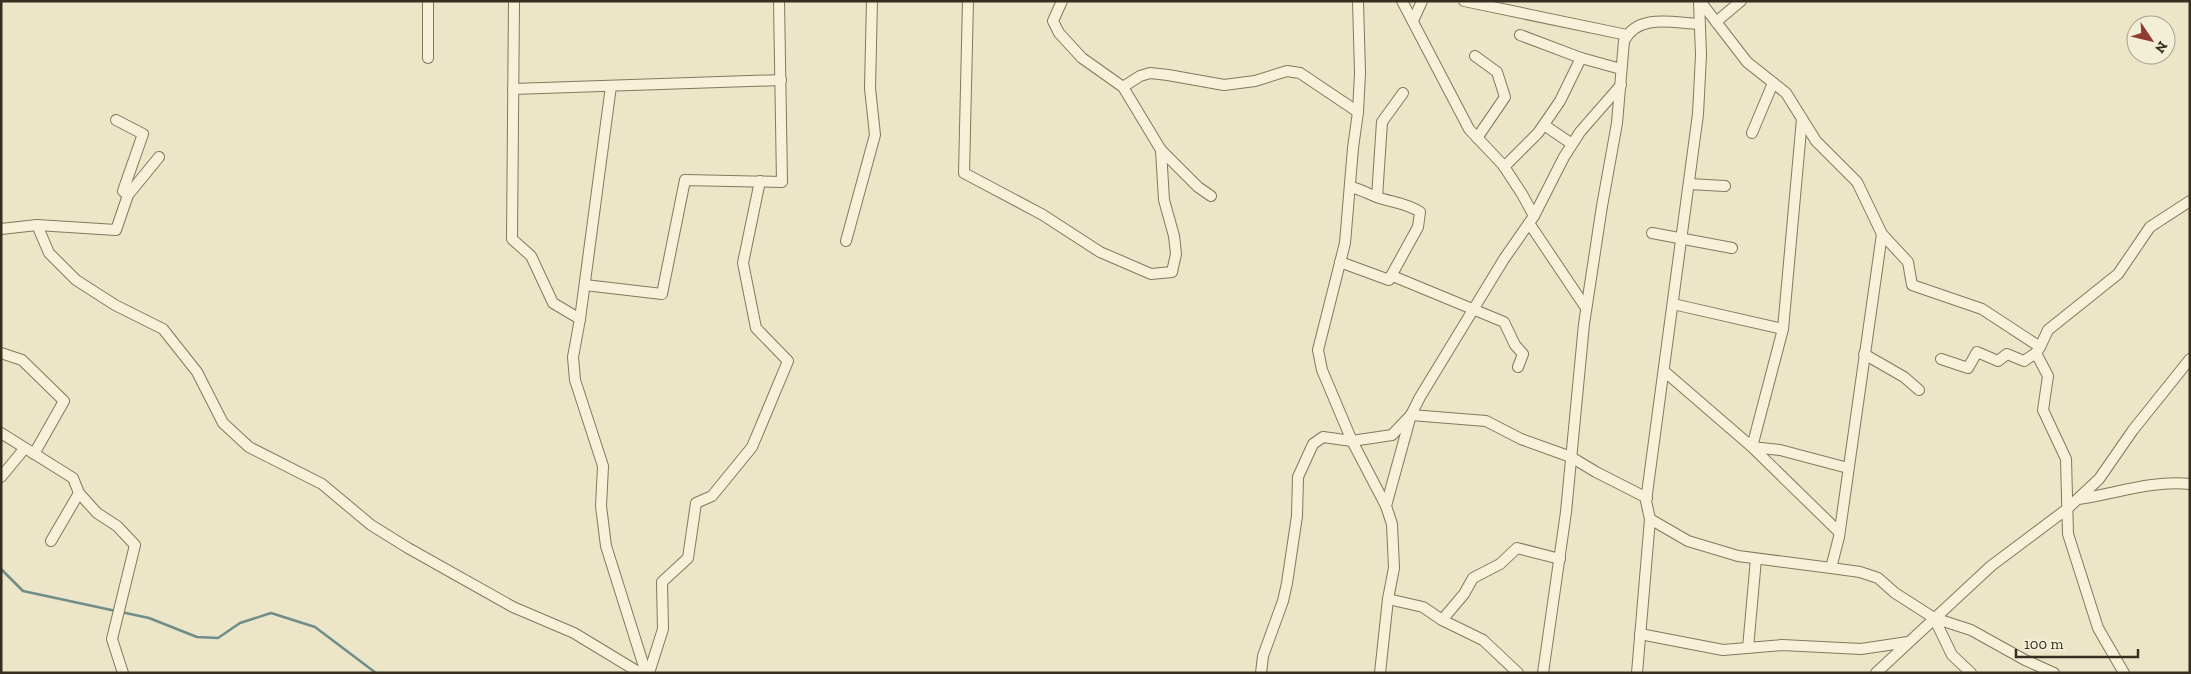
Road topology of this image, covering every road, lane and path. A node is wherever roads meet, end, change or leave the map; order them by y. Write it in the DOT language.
graph roads {
  1 [pos="428,1"];
  2 [pos="514,1"];
  3 [pos="779,1"];
  4 [pos="872,1"];
  5 [pos="968,1"];
  6 [pos="1062,1"];
  7 [pos="1358,1"];
  8 [pos="1402,1"];
  9 [pos="1422,1"];
  10 [pos="1464,1"];
  11 [pos="1700,1"];
  12 [pos="1741,1"];
  13 [pos="1413,21"];
  14 [pos="1716,22"];
  15 [pos="1699,24"];
  16 [pos="1520,35"];
  17 [pos="1627,35"];
  18 [pos="1475,56"];
  19 [pos="428,58"];
  20 [pos="1582,58"];
  21 [pos="1621,70"];
  22 [pos="781,80"];
  23 [pos="1773,83"];
  24 [pos="1621,85"];
  25 [pos="611,86"];
  26 [pos="1123,87"];
  27 [pos="514,89"];
  28 [pos="1403,93"];
  29 [pos="1358,112"];
  30 [pos="1802,119"];
  31 [pos="116,120"];
  32 [pos="1544,125"];
  33 [pos="1752,133"];
  34 [pos="1477,138"];
  35 [pos="1572,144"];
  36 [pos="1161,150"];
  37 [pos="159,157"];
  38 [pos="1504,167"];
  39 [pos="760,182"];
  40 [pos="1689,184"];
  41 [pos="1725,186"];
  42 [pos="1350,187"];
  43 [pos="128,195"];
  44 [pos="1211,196"];
  45 [pos="1377,197"];
  46 [pos="2190,201"];
  47 [pos="1532,220"];
  48 [pos="37,225"];
  49 [pos="2,232"];
  50 [pos="1652,233"];
  51 [pos="1882,234"];
  52 [pos="1682,237"];
  53 [pos="846,241"];
  54 [pos="1732,248"];
  55 [pos="1340,262"];
  56 [pos="1391,276"];
  57 [pos="585,285"];
  58 [pos="1672,304"];
  59 [pos="1473,308"];
  60 [pos="1586,308"];
  61 [pos="580,319"];
  62 [pos="1783,329"];
  63 [pos="2038,350"];
  64 [pos="1,353"];
  65 [pos="1864,354"];
  66 [pos="1941,359"];
  67 [pos="2190,359"];
  68 [pos="1518,367"];
  69 [pos="1664,371"];
  70 [pos="1920,390"];
  71 [pos="1411,415"];
  72 [pos="1,433"];
  73 [pos="1352,441"];
  74 [pos="1752,447"];
  75 [pos="29,451"];
  76 [pos="1571,457"];
  77 [pos="1848,468"];
  78 [pos="1,477"];
  79 [pos="2190,484"];
  80 [pos="79,493"];
  81 [pos="1646,498"];
  82 [pos="2078,499"];
  83 [pos="1386,506"];
  84 [pos="2067,509"];
  85 [pos="1650,519"];
  86 [pos="1839,532"];
  87 [pos="51,542"];
  88 [pos="1756,558"];
  89 [pos="1560,559"];
  90 [pos="1830,568"];
  91 [pos="1388,600"];
  92 [pos="1934,618"];
  93 [pos="1442,620"];
  94 [pos="1640,634"];
  95 [pos="1909,642"];
  96 [pos="1748,648"];
  97 [pos="123,673"];
  98 [pos="640,673"];
  99 [pos="648,673"];
  100 [pos="1262,673"];
  101 [pos="1380,673"];
  102 [pos="1518,673"];
  103 [pos="1544,673"];
  104 [pos="1637,673"];
  105 [pos="1876,673"];
  106 [pos="1972,673"];
  107 [pos="2054,673"];
  108 [pos="2124,673"];
  1 -- 19 [label="street"];
  2 -- 27 [label="street"];
  3 -- 22 [label="street"];
  4 -- 53 [label="street"];
  5 -- 36 [label="street"];
  6 -- 26 [label="street"];
  7 -- 29 [label="street"];
  8 -- 13 [label="street"];
  9 -- 13 [label="street"];
  10 -- 17 [label="street"];
  11 -- 14 [label="street"];
  11 -- 15 [label="street"];
  12 -- 14 [label="street"];
  13 -- 34 [label="street"];
  14 -- 23 [label="street"];
  15 -- 17 [label="street"];
  15 -- 40 [label="street"];
  16 -- 20 [label="street"];
  17 -- 21 [label="street"];
  18 -- 34 [label="street"];
  20 -- 21 [label="street"];
  20 -- 32 [label="street"];
  21 -- 24 [label="street"];
  22 -- 25 [label="street"];
  22 -- 39 [label="street"];
  23 -- 30 [label="street"];
  23 -- 33 [label="street"];
  24 -- 35 [label="street"];
  24 -- 60 [label="street"];
  25 -- 27 [label="street"];
  25 -- 57 [label="street"];
  26 -- 29 [label="street"];
  26 -- 36 [label="street"];
  27 -- 61 [label="street"];
  28 -- 45 [label="street"];
  29 -- 42 [label="street"];
  30 -- 51 [label="street"];
  30 -- 62 [label="street"];
  31 -- 43 [label="street"];
  32 -- 35 [label="street"];
  32 -- 38 [label="street"];
  34 -- 38 [label="street"];
  35 -- 47 [label="street"];
  36 -- 44 [label="street"];
  37 -- 43 [label="street"];
  38 -- 47 [label="street"];
  39 -- 57 [label="street"];
  39 -- 99 [label="street"];
  40 -- 41 [label="street"];
  40 -- 52 [label="street"];
  42 -- 45 [label="street"];
  42 -- 55 [label="street"];
  43 -- 48 [label="street"];
  45 -- 56 [label="street"];
  46 -- 63 [label="street"];
  47 -- 59 [label="street"];
  47 -- 60 [label="street"];
  48 -- 49 [label="street"];
  48 -- 98 [label="street"];
  50 -- 52 [label="street"];
  51 -- 63 [label="street"];
  51 -- 65 [label="street"];
  52 -- 54 [label="street"];
  52 -- 58 [label="street"];
  55 -- 56 [label="street"];
  55 -- 73 [label="street"];
  56 -- 59 [label="street"];
  57 -- 61 [label="street"];
  58 -- 62 [label="street"];
  58 -- 69 [label="street"];
  59 -- 68 [label="street"];
  59 -- 71 [label="street"];
  60 -- 76 [label="street"];
  61 -- 99 [label="street"];
  62 -- 74 [label="street"];
  63 -- 66 [label="street"];
  63 -- 84 [label="street"];
  64 -- 75 [label="street"];
  65 -- 70 [label="street"];
  65 -- 77 [label="street"];
  67 -- 82 [label="street"];
  69 -- 74 [label="street"];
  69 -- 81 [label="street"];
  71 -- 73 [label="street"];
  71 -- 76 [label="street"];
  71 -- 83 [label="street"];
  72 -- 75 [label="street"];
  73 -- 83 [label="street"];
  73 -- 100 [label="street"];
  74 -- 77 [label="street"];
  74 -- 86 [label="street"];
  75 -- 78 [label="street"];
  75 -- 80 [label="street"];
  76 -- 81 [label="street"];
  76 -- 89 [label="street"];
  77 -- 86 [label="street"];
  79 -- 82 [label="street"];
  80 -- 87 [label="street"];
  80 -- 97 [label="street"];
  81 -- 85 [label="street"];
  82 -- 84 [label="street"];
  83 -- 91 [label="street"];
  84 -- 92 [label="street"];
  84 -- 108 [label="street"];
  85 -- 88 [label="street"];
  85 -- 94 [label="street"];
  86 -- 90 [label="street"];
  88 -- 90 [label="street"];
  88 -- 96 [label="street"];
  89 -- 93 [label="street"];
  89 -- 103 [label="street"];
  90 -- 92 [label="street"];
  91 -- 93 [label="street"];
  91 -- 101 [label="street"];
  92 -- 95 [label="street"];
  92 -- 106 [label="street"];
  92 -- 107 [label="street"];
  93 -- 102 [label="street"];
  94 -- 96 [label="street"];
  94 -- 104 [label="street"];
  95 -- 96 [label="street"];
  95 -- 105 [label="street"];
}
